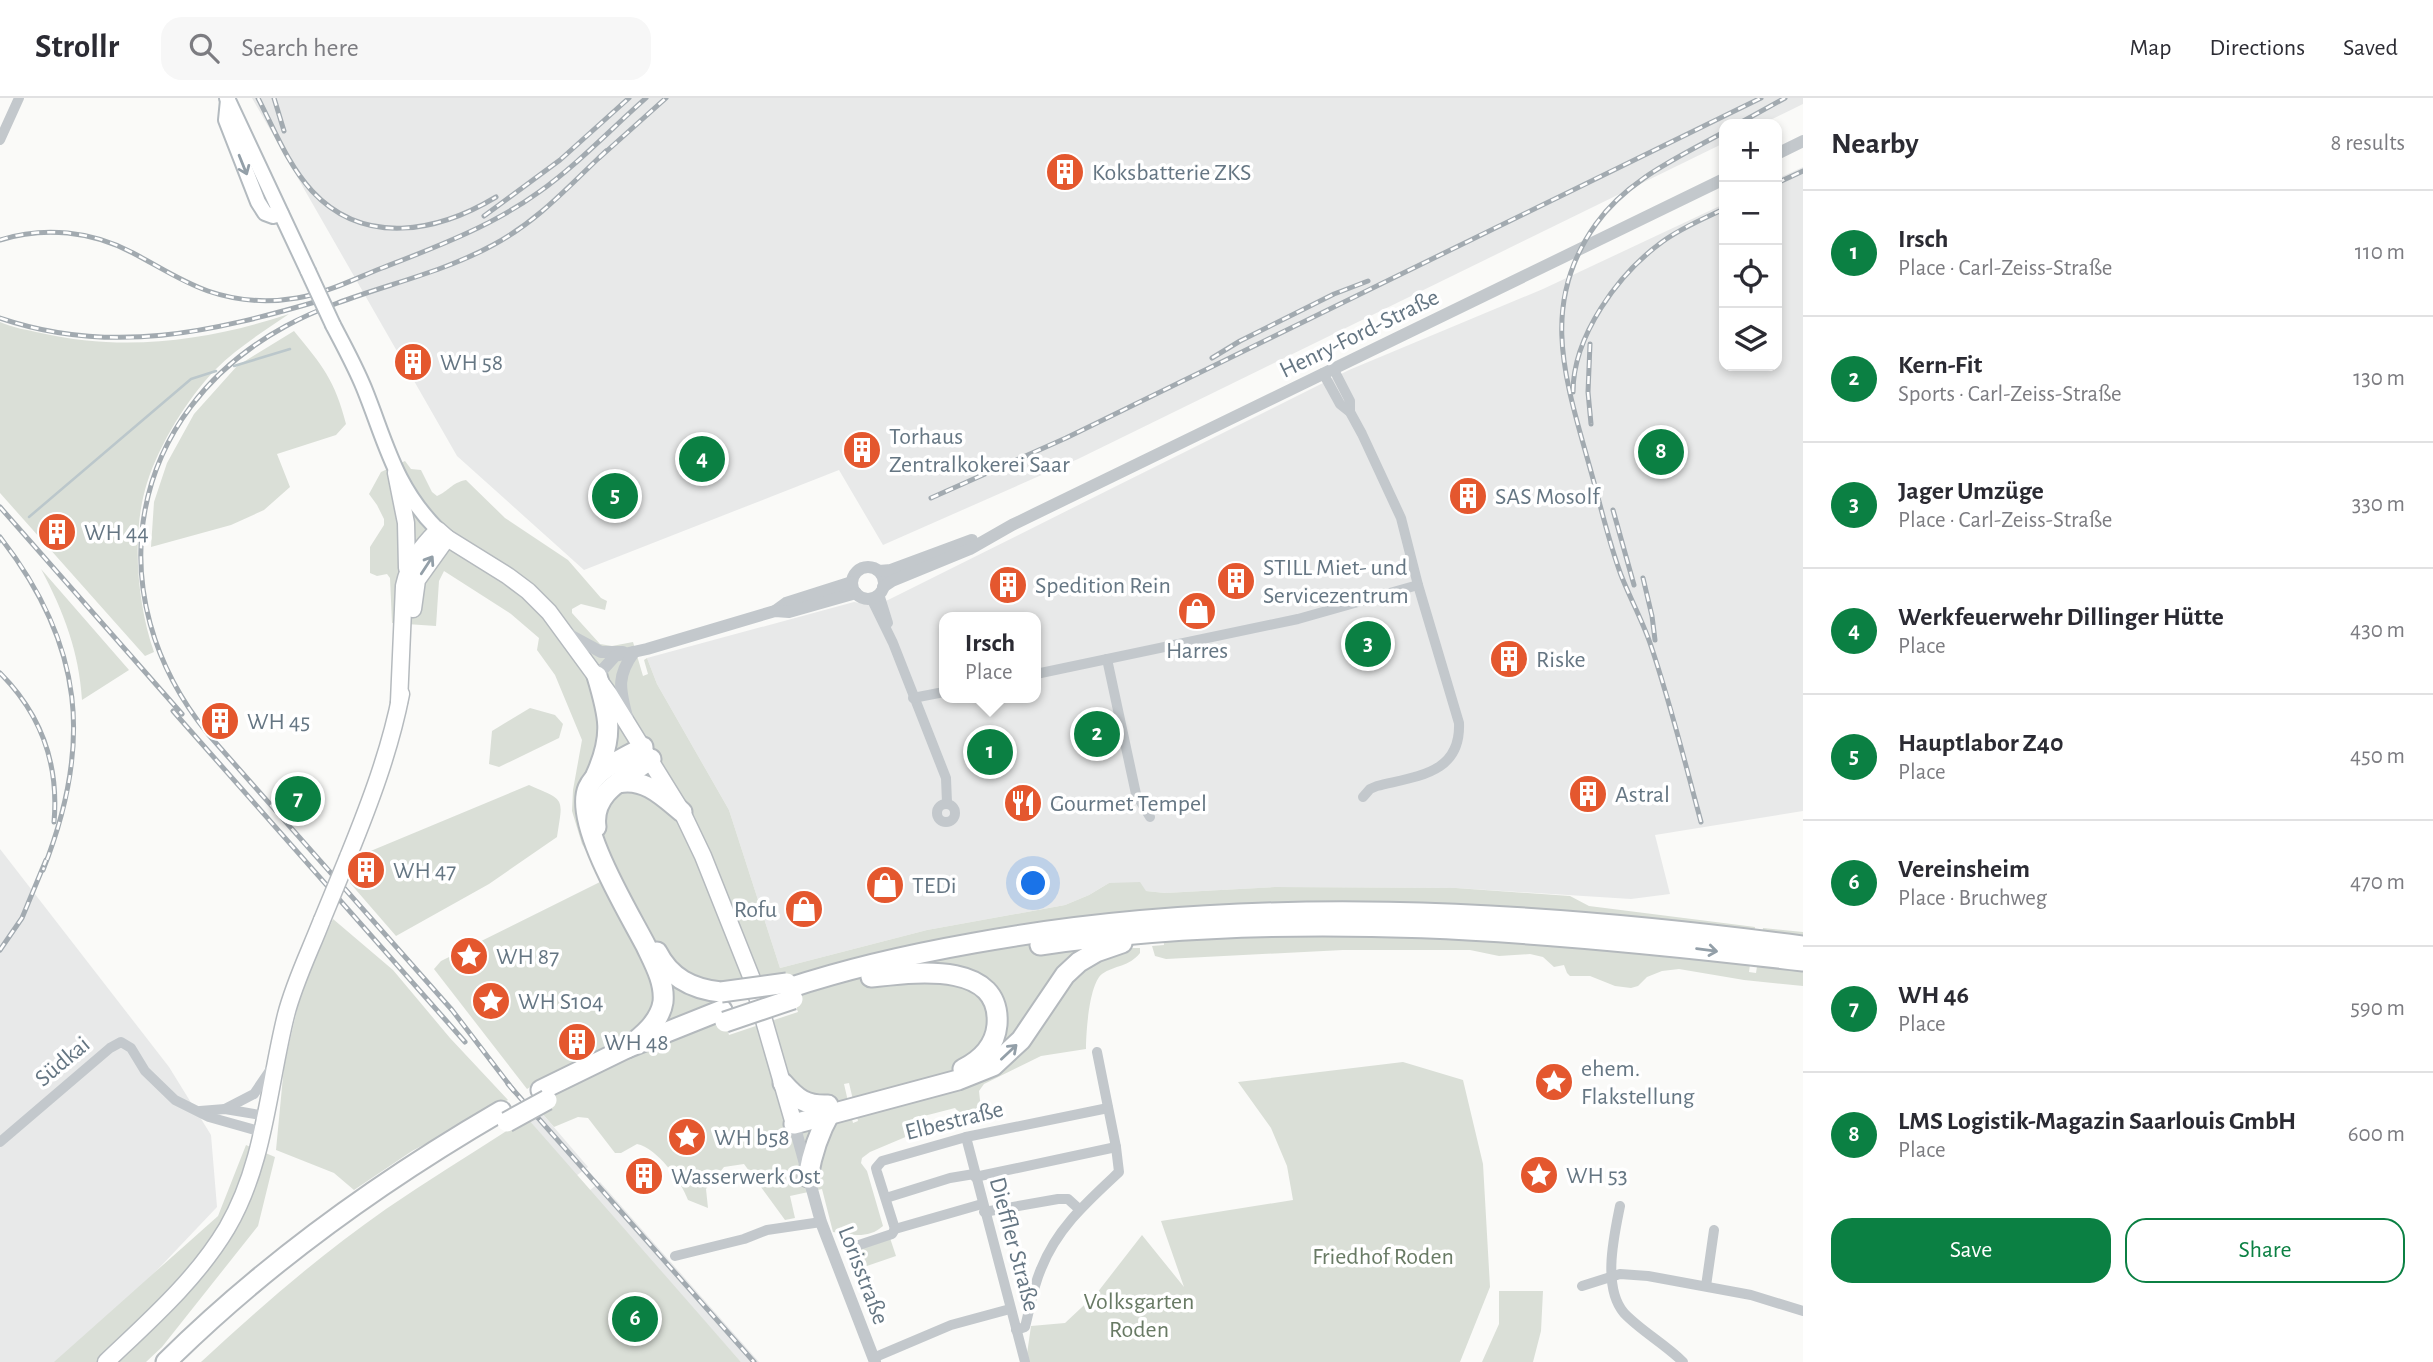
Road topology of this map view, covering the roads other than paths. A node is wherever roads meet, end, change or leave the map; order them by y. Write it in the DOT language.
graph roads {
  1 [pos="19,98"];
  2 [pos="228,99"];
  3 [pos="0,140"];
  4 [pos="1803,141"];
  5 [pos="1782,152"];
  6 [pos="1719,181"];
  7 [pos="1328,371"];
  8 [pos="396,473"];
  9 [pos="1012,525"];
  10 [pos="443,534"];
  11 [pos="407,571"];
  12 [pos="879,571"];
  13 [pos="1418,585"];
  14 [pos="854,588"];
  15 [pos="878,593"];
  16 [pos="565,632"];
  17 [pos="634,652"];
  18 [pos="1107,659"];
  19 [pos="1041,673"];
  20 [pos="597,676"];
  21 [pos="939,693"];
  22 [pos="913,698"];
  23 [pos="399,702"];
  24 [pos="629,724"];
  25 [pos="647,753"];
  26 [pos="595,778"];
  27 [pos="618,783"];
  28 [pos="1363,797"];
  29 [pos="947,803"];
  30 [pos="682,812"];
  31 [pos="1150,817"];
  32 [pos="1162,928"];
  33 [pos="1128,932"];
  34 [pos="1803,946"];
  35 [pos="1803,961"];
  36 [pos="871,976"];
  37 [pos="789,990"];
  38 [pos="723,1008"];
  39 [pos="628,1048"];
  40 [pos="1097,1052"];
  41 [pos="275,1064"];
  42 [pos="783,1083"];
  43 [pos="544,1095"];
  44 [pos="1108,1108"];
  45 [pos="829,1109"];
  46 [pos="225,1110"];
  47 [pos="200,1111"];
  48 [pos="266,1116"];
  49 [pos="504,1116"];
  50 [pos="793,1119"];
  51 [pos="262,1132"];
  52 [pos="966,1137"];
  53 [pos="0,1142"];
  54 [pos="1116,1147"];
  55 [pos="975,1176"];
  56 [pos="808,1177"];
  57 [pos="886,1198"];
  58 [pos="1620,1206"];
  59 [pos="983,1208"];
  60 [pos="1079,1209"];
  61 [pos="821,1222"];
  62 [pos="895,1229"];
  63 [pos="1714,1230"];
  64 [pos="853,1247"];
  65 [pos="675,1256"];
  66 [pos="1611,1275"];
  67 [pos="1583,1286"];
  68 [pos="1706,1286"];
  69 [pos="1802,1308"];
  70 [pos="1010,1309"];
  71 [pos="1016,1330"];
  72 [pos="874,1360"];
  73 [pos="106,1362"];
  74 [pos="166,1362"];
  75 [pos="184,1362"];
  76 [pos="1025,1362"];
  77 [pos="1683,1362"];
  1 -- 3 [label="street"];
  2 -- 8 [label="main road, bridge"];
  4 -- 5 [label="street"];
  6 -- 7 [label="street, Henry-Ford-Straße"];
  7 -- 9 [label="street, Henry-Ford-Straße"];
  7 -- 13 [label="street"];
  8 -- 10 [label="main road"];
  8 -- 11 [label="main road"];
  9 -- 12 [label="street, Henry-Ford-Straße"];
  9 -- 15 [label="street, Henry-Ford-Straße"];
  10 -- 11 [label="main road"];
  10 -- 16 [label="main road"];
  23 -- 10 [label="main road, one-way"];
  11 -- 23 [label="main road"];
  12 -- 14 [label="street"];
  12 -- 15 [label="street"];
  13 -- 18 [label="street"];
  13 -- 28 [label="street"];
  14 -- 15 [label="street"];
  14 -- 17 [label="street"];
  15 -- 22 [label="street"];
  16 -- 17 [label="street"];
  16 -- 20 [label="main road"];
  17 -- 20 [label="street"];
  17 -- 24 [label="street"];
  18 -- 19 [label="street"];
  18 -- 31 [label="street"];
  20 -- 24 [label="main road"];
  20 -- 26 [label="highway"];
  21 -- 22 [label="street"];
  22 -- 29 [label="street"];
  23 -- 41 [label="main road, bridge"];
  24 -- 25 [label="main road"];
  25 -- 26 [label="highway"];
  25 -- 27 [label="highway"];
  25 -- 30 [label="main road"];
  26 -- 39 [label="highway"];
  27 -- 30 [label="highway"];
  27 -- 38 [label="highway"];
  30 -- 42 [label="main road"];
  32 -- 33 [label="highway"];
  32 -- 34 [label="highway"];
  32 -- 35 [label="highway, one-way"];
  33 -- 36 [label="highway"];
  33 -- 37 [label="highway"];
  45 -- 33 [label="highway, one-way"];
  36 -- 37 [label="highway"];
  36 -- 45 [label="highway"];
  37 -- 38 [label="highway, bridge"];
  37 -- 38 [label="highway, bridge"];
  38 -- 39 [label="highway"];
  38 -- 43 [label="highway"];
  39 -- 43 [label="highway"];
  40 -- 44 [label="street"];
  41 -- 46 [label="street"];
  41 -- 48 [label="main road"];
  42 -- 45 [label="highway"];
  42 -- 50 [label="main road"];
  43 -- 49 [label="highway"];
  44 -- 52 [label="street, Elbestraße"];
  44 -- 54 [label="street"];
  45 -- 50 [label="highway"];
  45 -- 56 [label="highway"];
  46 -- 47 [label="street"];
  46 -- 48 [label="street"];
  47 -- 51 [label="street"];
  47 -- 53 [label="street, Südkai"];
  48 -- 51 [label="main road"];
  49 -- 74 [label="highway"];
  49 -- 75 [label="highway"];
  50 -- 56 [label="street, Lorisstraße"];
  51 -- 73 [label="main road"];
  52 -- 55 [label="street, Dieffler Straße"];
  52 -- 57 [label="street, Elbestraße"];
  54 -- 55 [label="street"];
  54 -- 60 [label="street"];
  55 -- 57 [label="street"];
  55 -- 59 [label="street, Dieffler Straße"];
  56 -- 61 [label="street, Lorisstraße"];
  57 -- 62 [label="street, Elbestraße"];
  58 -- 66 [label="street"];
  59 -- 60 [label="street"];
  59 -- 62 [label="street"];
  59 -- 70 [label="street, Dieffler Straße"];
  60 -- 71 [label="street"];
  61 -- 65 [label="street"];
  61 -- 72 [label="street, Lorisstraße"];
  62 -- 64 [label="street"];
  63 -- 68 [label="street"];
  66 -- 67 [label="street"];
  66 -- 68 [label="street"];
  66 -- 77 [label="street"];
  68 -- 69 [label="street"];
  70 -- 71 [label="street, Dieffler Straße"];
  70 -- 72 [label="street"];
  71 -- 76 [label="street, Dieffler Straße"];
}
